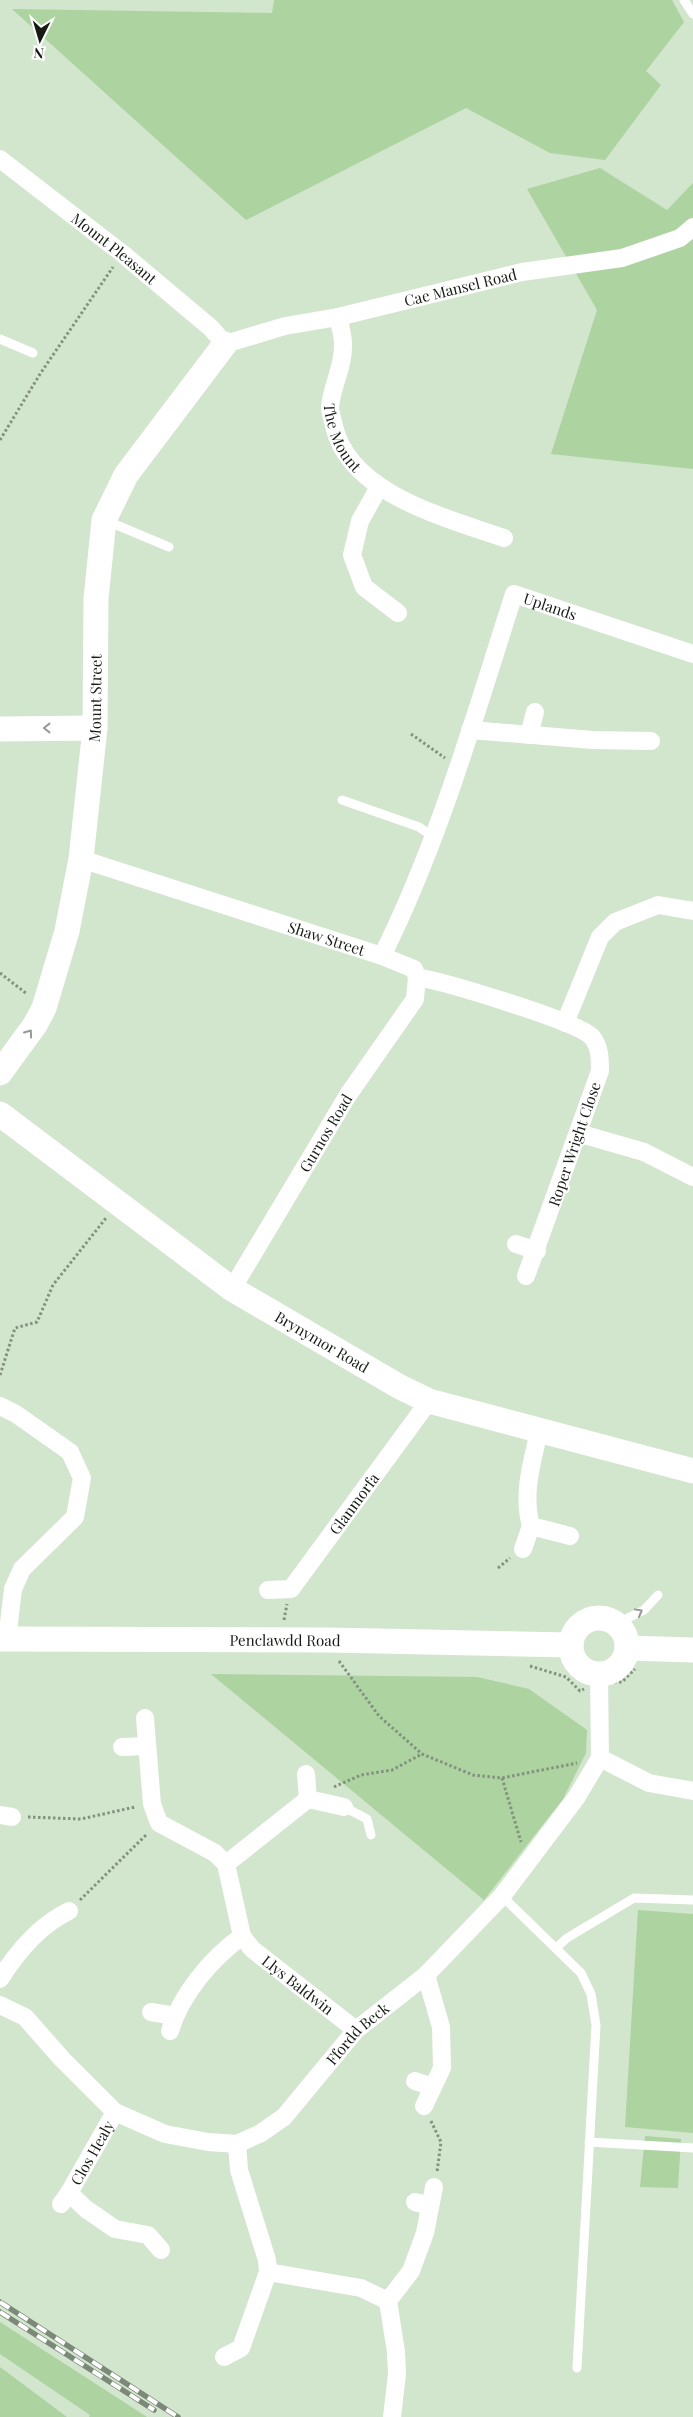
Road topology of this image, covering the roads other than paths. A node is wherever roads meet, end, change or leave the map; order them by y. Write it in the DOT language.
graph roads {
  1 [pos="684,0"];
  2 [pos="693,14"];
  3 [pos="0,159"];
  4 [pos="693,227"];
  5 [pos="338,317"];
  6 [pos="0,339"];
  7 [pos="225,344"];
  8 [pos="33,353"];
  9 [pos="378,487"];
  10 [pos="104,520"];
  11 [pos="504,538"];
  12 [pos="169,547"];
  13 [pos="398,613"];
  14 [pos="693,654"];
  15 [pos="535,712"];
  16 [pos="95,728"];
  17 [pos="0,729"];
  18 [pos="470,730"];
  19 [pos="529,735"];
  20 [pos="651,741"];
  21 [pos="342,800"];
  22 [pos="432,836"];
  23 [pos="81,859"];
  24 [pos="693,911"];
  25 [pos="382,956"];
  26 [pos="417,977"];
  27 [pos="566,1023"];
  28 [pos="0,1073"];
  29 [pos="0,1114"];
  30 [pos="578,1133"];
  31 [pos="693,1177"];
  32 [pos="516,1244"];
  33 [pos="537,1251"];
  34 [pos="526,1276"];
  35 [pos="232,1289"];
  36 [pos="429,1401"];
  37 [pos="0,1406"];
  38 [pos="539,1431"];
  39 [pos="693,1471"];
  40 [pos="530,1526"];
  41 [pos="570,1536"];
  42 [pos="523,1549"];
  43 [pos="268,1590"];
  44 [pos="658,1595"];
  45 [pos="616,1624"];
  46 [pos="4,1640"];
  47 [pos="571,1645"];
  48 [pos="627,1648"];
  49 [pos="693,1650"];
  50 [pos="599,1674"];
  51 [pos="145,1718"];
  52 [pos="147,1746"];
  53 [pos="122,1747"];
  54 [pos="600,1758"];
  55 [pos="306,1774"];
  56 [pos="693,1790"];
  57 [pos="308,1799"];
  58 [pos="344,1807"];
  59 [pos="372,1835"];
  60 [pos="226,1864"];
  61 [pos="502,1896"];
  62 [pos="693,1900"];
  63 [pos="69,1911"];
  64 [pos="242,1936"];
  65 [pos="556,1948"];
  66 [pos="426,1975"];
  67 [pos="0,1979"];
  68 [pos="0,2005"];
  69 [pos="151,2012"];
  70 [pos="356,2030"];
  71 [pos="415,2081"];
  72 [pos="433,2087"];
  73 [pos="424,2106"];
  74 [pos="114,2112"];
  75 [pos="589,2142"];
  76 [pos="237,2144"];
  77 [pos="693,2148"];
  78 [pos="434,2187"];
  79 [pos="161,2250"];
  80 [pos="268,2272"];
  81 [pos="388,2301"];
  82 [pos="224,2358"];
  83 [pos="577,2368"];
  84 [pos="392,2417"];
  1 -- 2 [label="lane"];
  3 -- 7 [label="street, Mount Pleasant"];
  4 -- 5 [label="street, Cae Mansel Road"];
  5 -- 7 [label="street, Cae Mansel Road"];
  5 -- 9 [label="street, The Mount"];
  6 -- 8 [label="lane"];
  7 -- 10 [label="street, Mount Street"];
  9 -- 11 [label="street, The Mount"];
  9 -- 13 [label="street"];
  10 -- 12 [label="lane"];
  10 -- 16 [label="street, Mount Street"];
  14 -- 18 [label="street, Uplands"];
  15 -- 19 [label="street"];
  16 -- 17 [label="street, one-way"];
  16 -- 23 [label="street, Mount Street"];
  18 -- 19 [label="street"];
  18 -- 22 [label="street, Uplands"];
  19 -- 20 [label="street"];
  21 -- 22 [label="lane"];
  22 -- 25 [label="street, Uplands"];
  23 -- 25 [label="street, Shaw Street"];
  28 -- 23 [label="street, Mount Street, one-way"];
  24 -- 27 [label="street"];
  25 -- 26 [label="street, Shaw Street"];
  26 -- 27 [label="street, Shaw Street"];
  26 -- 35 [label="street, Gurnos Road"];
  27 -- 30 [label="street, Roper Wright Close"];
  29 -- 35 [label="street, Brynymor Road"];
  30 -- 31 [label="street"];
  30 -- 33 [label="street, Roper Wright Close"];
  32 -- 33 [label="street"];
  33 -- 34 [label="street, Roper Wright Close"];
  35 -- 36 [label="street, Brynymor Road"];
  36 -- 38 [label="street, Brynymor Road"];
  36 -- 43 [label="street, Glanmorfa"];
  37 -- 46 [label="street"];
  38 -- 39 [label="street, Brynymor Road"];
  38 -- 40 [label="street"];
  40 -- 41 [label="street"];
  40 -- 42 [label="street"];
  45 -- 44 [label="lane, one-way"];
  45 -- 47 [label="street"];
  45 -- 48 [label="street"];
  46 -- 47 [label="street, Penclawdd Road"];
  47 -- 50 [label="street"];
  48 -- 49 [label="street"];
  48 -- 50 [label="street"];
  50 -- 54 [label="street"];
  51 -- 52 [label="street"];
  52 -- 53 [label="street"];
  52 -- 60 [label="street"];
  54 -- 56 [label="street"];
  54 -- 61 [label="street, Ffordd Beck"];
  55 -- 57 [label="street"];
  57 -- 58 [label="street"];
  57 -- 60 [label="street"];
  58 -- 59 [label="lane"];
  60 -- 64 [label="street"];
  61 -- 65 [label="lane"];
  61 -- 66 [label="street, Ffordd Beck"];
  62 -- 65 [label="lane"];
  63 -- 67 [label="street"];
  64 -- 69 [label="street"];
  64 -- 70 [label="street, Llys Baldwin"];
  65 -- 75 [label="lane"];
  66 -- 70 [label="street, Ffordd Beck"];
  66 -- 72 [label="street"];
  68 -- 74 [label="street, Ffordd Beck"];
  70 -- 76 [label="street, Ffordd Beck"];
  71 -- 72 [label="street"];
  72 -- 73 [label="street"];
  74 -- 76 [label="street, Ffordd Beck"];
  74 -- 79 [label="street, Clos Healy"];
  75 -- 77 [label="lane"];
  75 -- 83 [label="lane"];
  76 -- 80 [label="street"];
  78 -- 81 [label="street"];
  80 -- 81 [label="street"];
  80 -- 82 [label="street"];
  81 -- 84 [label="street"];
}
